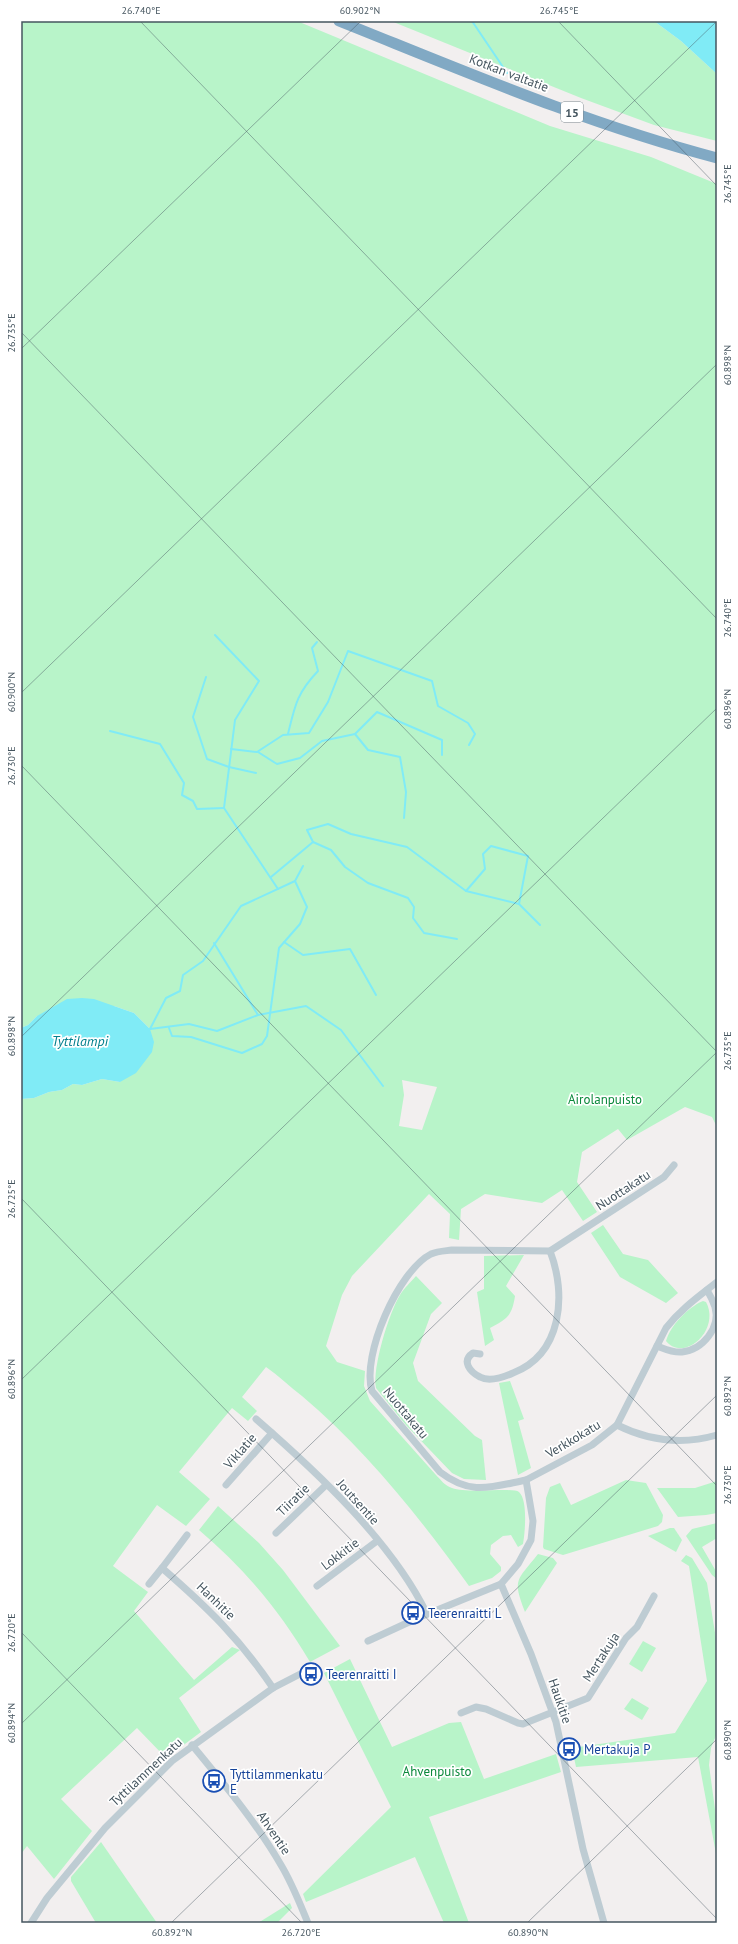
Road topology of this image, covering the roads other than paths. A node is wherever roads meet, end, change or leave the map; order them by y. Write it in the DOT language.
graph roads {
  1 [pos="340,21"];
  2 [pos="717,158"];
  3 [pos="674,1165"];
  4 [pos="550,1251"];
  5 [pos="717,1282"];
  6 [pos="707,1290"];
  7 [pos="657,1346"];
  8 [pos="480,1354"];
  9 [pos="256,1419"];
  10 [pos="617,1425"];
  11 [pos="272,1433"];
  12 [pos="717,1435"];
  13 [pos="526,1480"];
  14 [pos="226,1485"];
  15 [pos="326,1485"];
  16 [pos="276,1533"];
  17 [pos="187,1535"];
  18 [pos="377,1541"];
  19 [pos="162,1568"];
  20 [pos="149,1584"];
  21 [pos="501,1584"];
  22 [pos="317,1586"];
  23 [pos="654,1596"];
  24 [pos="427,1614"];
  25 [pos="368,1641"];
  26 [pos="306,1671"];
  27 [pos="274,1688"];
  28 [pos="553,1712"];
  29 [pos="461,1713"];
  30 [pos="192,1745"];
  31 [pos="31,1923"];
  32 [pos="308,1923"];
  33 [pos="604,1923"];
  1 -- 2 [label="highway, Kotkan valtatie / 15"];
  3 -- 4 [label="street, Nuottakatu"];
  4 -- 8 [label="street"];
  4 -- 13 [label="street, Nuottakatu"];
  5 -- 6 [label="street, Verkkokatu"];
  6 -- 7 [label="street, Verkkokatu"];
  6 -- 7 [label="street"];
  7 -- 10 [label="street, Verkkokatu"];
  9 -- 11 [label="street, Joutsentie"];
  10 -- 12 [label="street"];
  10 -- 13 [label="street, Verkkokatu"];
  11 -- 14 [label="street, Viklatie"];
  11 -- 15 [label="street, Joutsentie"];
  13 -- 21 [label="street"];
  15 -- 16 [label="street, Tiiratie"];
  15 -- 18 [label="street, Joutsentie"];
  17 -- 19 [label="street"];
  18 -- 22 [label="street, Lokkitie"];
  18 -- 24 [label="street, Joutsentie"];
  19 -- 20 [label="street"];
  19 -- 27 [label="street, Hanhitie"];
  21 -- 24 [label="street"];
  21 -- 28 [label="street, Haukitie"];
  23 -- 28 [label="street, Mertakuja"];
  24 -- 25 [label="street"];
  26 -- 27 [label="street, Tyttilammenkatu"];
  27 -- 30 [label="street, Tyttilammenkatu"];
  28 -- 29 [label="street, Mertakuja"];
  28 -- 33 [label="street, Haukitie"];
  30 -- 31 [label="street, Tyttilammenkatu"];
  30 -- 32 [label="street, Ahventie"];
}
